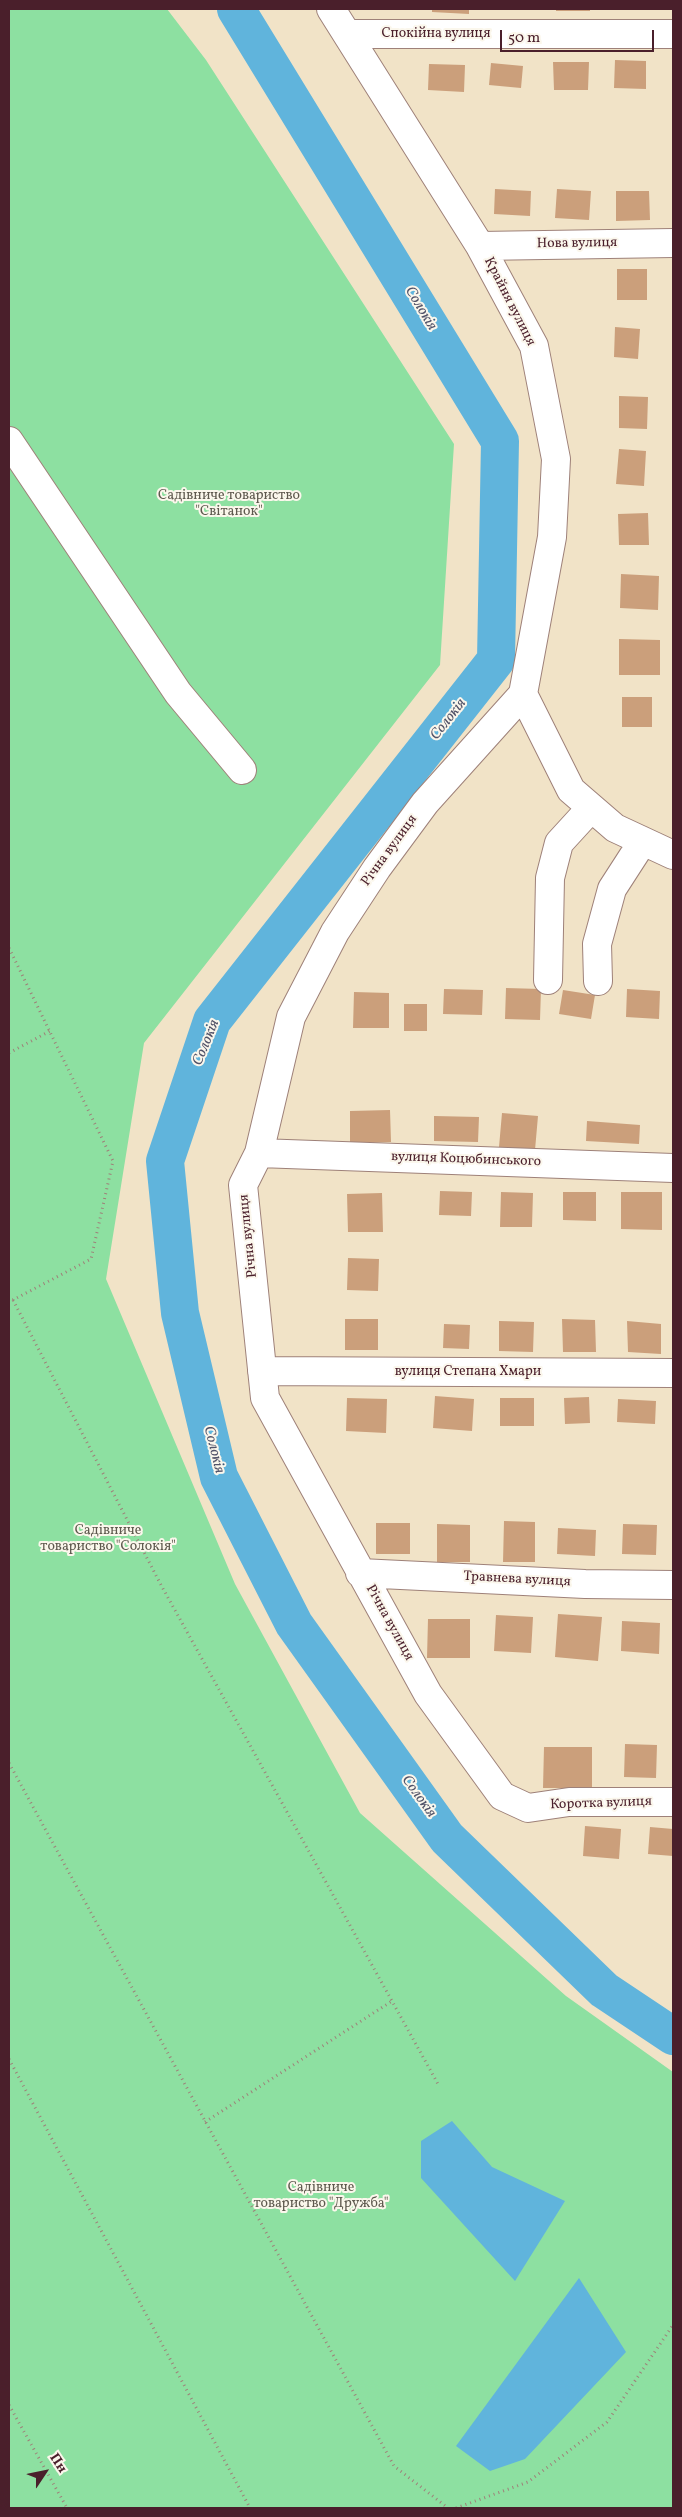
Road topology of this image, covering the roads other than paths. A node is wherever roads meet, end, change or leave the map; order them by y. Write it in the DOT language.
graph roads {
  1 [pos="331,9"];
  2 [pos="348,34"];
  3 [pos="673,34"];
  4 [pos="673,243"];
  5 [pos="480,246"];
  6 [pos="9,440"];
  7 [pos="524,694"];
  8 [pos="242,770"];
  9 [pos="591,808"];
  10 [pos="644,842"];
  11 [pos="673,855"];
  12 [pos="548,980"];
  13 [pos="598,981"];
  14 [pos="259,1153"];
  15 [pos="673,1168"];
  16 [pos="262,1371"];
  17 [pos="673,1374"];
  18 [pos="360,1573"];
  19 [pos="673,1585"];
  20 [pos="502,1796"];
  21 [pos="673,1802"];
  1 -- 2 [label="street, Крайня вулиця"];
  2 -- 3 [label="street, Спокійна вулиця"];
  2 -- 5 [label="street, Крайня вулиця"];
  4 -- 5 [label="street, Нова вулиця"];
  5 -- 7 [label="street, Крайня вулиця"];
  6 -- 8 [label="street"];
  7 -- 9 [label="street"];
  7 -- 14 [label="street, Річна вулиця"];
  9 -- 10 [label="street"];
  9 -- 12 [label="street"];
  10 -- 11 [label="street"];
  10 -- 13 [label="street"];
  14 -- 15 [label="street, вулиця Коцюбинського"];
  14 -- 16 [label="street, Річна вулиця"];
  16 -- 17 [label="street, вулиця Степана Хмари"];
  16 -- 18 [label="street, Річна вулиця"];
  18 -- 19 [label="street, Травнева вулиця"];
  18 -- 20 [label="street, Річна вулиця"];
  20 -- 21 [label="street, Коротка вулиця"];
}
